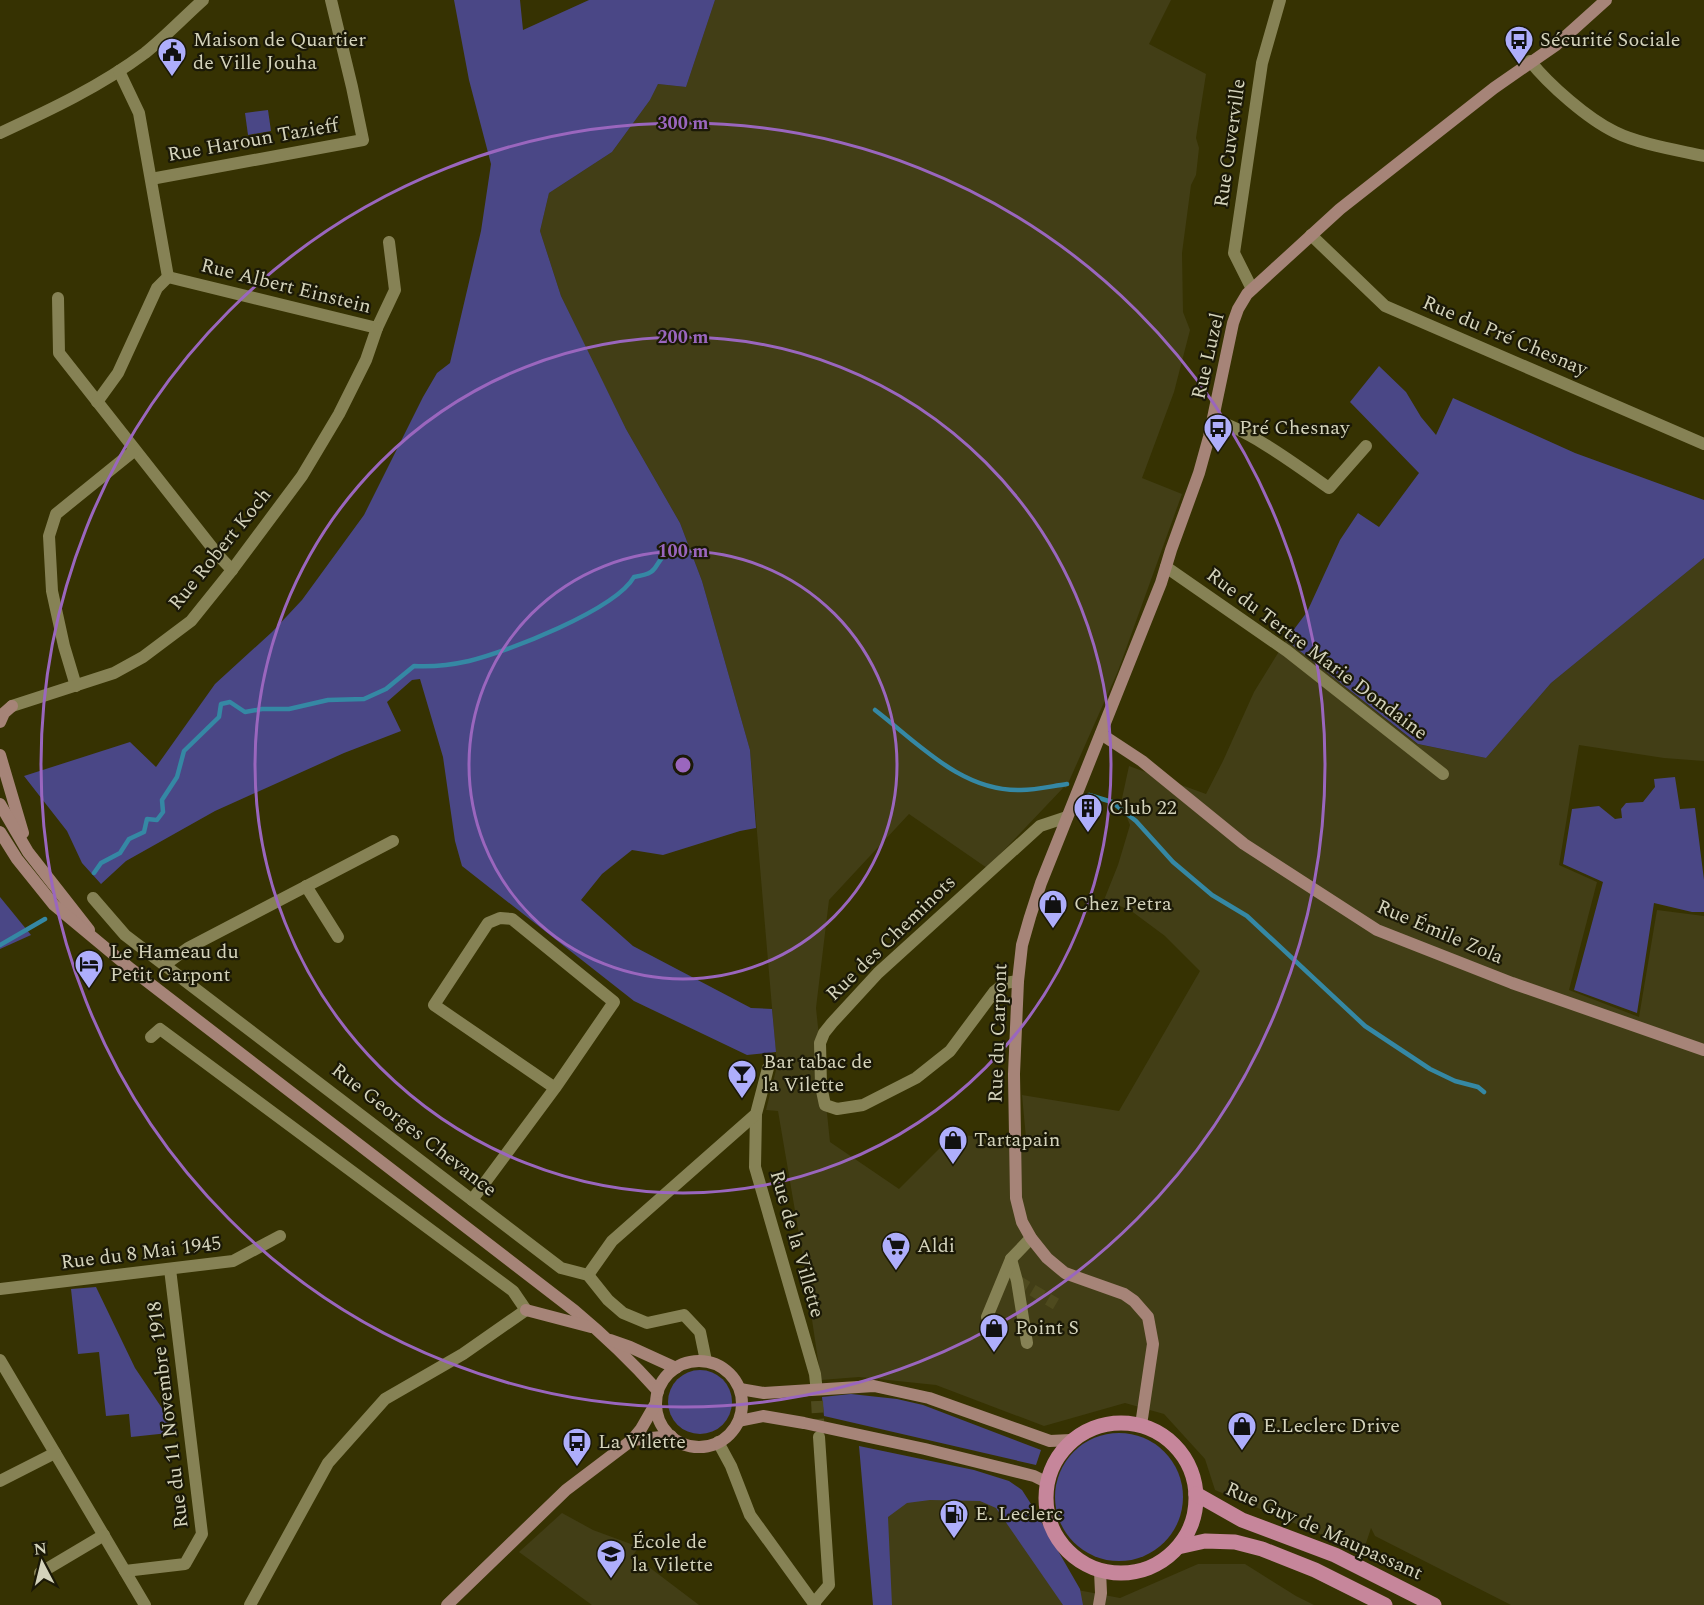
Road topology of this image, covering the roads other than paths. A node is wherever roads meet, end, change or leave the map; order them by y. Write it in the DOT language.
graph roads {
  1 [pos="202,0"];
  2 [pos="330,0"];
  3 [pos="1280,0"];
  4 [pos="1606,0"];
  5 [pos="1530,61"];
  6 [pos="119,71"];
  7 [pos="0,133"];
  8 [pos="1704,156"];
  9 [pos="151,179"];
  10 [pos="1311,235"];
  11 [pos="389,242"];
  12 [pos="168,277"];
  13 [pos="1252,289"];
  14 [pos="57,298"];
  15 [pos="378,328"];
  16 [pos="97,402"];
  17 [pos="1213,420"];
  18 [pos="1704,444"];
  19 [pos="1366,446"];
  20 [pos="135,450"];
  21 [pos="1166,567"];
  22 [pos="232,570"];
  23 [pos="76,686"];
  24 [pos="12,706"];
  25 [pos="0,722"];
  26 [pos="1101,734"];
  27 [pos="0,755"];
  28 [pos="1443,774"];
  29 [pos="1076,797"];
  30 [pos="0,804"];
  31 [pos="1067,817"];
  32 [pos="0,832"];
  33 [pos="393,841"];
  34 [pos="28,852"];
  35 [pos="306,886"];
  36 [pos="93,898"];
  37 [pos="338,938"];
  38 [pos="98,943"];
  39 [pos="166,964"];
  40 [pos="1018,981"];
  41 [pos="151,1037"];
  42 [pos="1704,1050"];
  43 [pos="768,1068"];
  44 [pos="555,1088"];
  45 [pos="756,1114"];
  46 [pos="472,1200"];
  47 [pos="280,1236"];
  48 [pos="1031,1238"];
  49 [pos="1011,1259"];
  50 [pos="170,1269"];
  51 [pos="588,1275"];
  52 [pos="0,1289"];
  53 [pos="526,1310"];
  54 [pos="987,1317"];
  55 [pos="596,1328"];
  56 [pos="610,1340"];
  57 [pos="1027,1343"];
  58 [pos="0,1360"];
  59 [pos="706,1361"];
  60 [pos="676,1368"];
  61 [pos="816,1383"];
  62 [pos="740,1389"];
  63 [pos="657,1397"];
  64 [pos="739,1421"];
  65 [pos="1141,1425"];
  66 [pos="670,1436"];
  67 [pos="819,1437"];
  68 [pos="632,1440"];
  69 [pos="1071,1440"];
  70 [pos="718,1442"];
  71 [pos="55,1453"];
  72 [pos="0,1481"];
  73 [pos="1046,1482"];
  74 [pos="1196,1494"];
  75 [pos="104,1535"];
  76 [pos="1178,1547"];
  77 [pos="125,1571"];
  78 [pos="1101,1571"];
  79 [pos="40,1573"];
  80 [pos="814,1604"];
  81 [pos="145,1605"];
  82 [pos="250,1605"];
  83 [pos="447,1605"];
  84 [pos="1099,1605"];
  85 [pos="1385,1605"];
  86 [pos="1434,1605"];
  1 -- 6 [label="street"];
  2 -- 9 [label="street, Rue Haroun Tazieff"];
  3 -- 13 [label="street, Rue Cuverville"];
  4 -- 5 [label="main road, Rue Luzel"];
  5 -- 8 [label="street"];
  5 -- 10 [label="main road, Rue Luzel"];
  6 -- 7 [label="street"];
  6 -- 9 [label="street"];
  9 -- 12 [label="street"];
  10 -- 13 [label="main road, Rue Luzel"];
  10 -- 18 [label="street, Rue du Pré Chesnay"];
  11 -- 15 [label="street, Rue Albert Einstein"];
  12 -- 15 [label="street, Rue Albert Einstein"];
  12 -- 16 [label="street"];
  13 -- 17 [label="main road, Rue Luzel"];
  14 -- 16 [label="street"];
  15 -- 22 [label="street, Rue Robert Koch"];
  16 -- 20 [label="street"];
  17 -- 19 [label="street"];
  17 -- 21 [label="main road, Rue Luzel"];
  20 -- 22 [label="street"];
  20 -- 23 [label="street"];
  21 -- 26 [label="main road, Rue Luzel"];
  21 -- 28 [label="street, Rue du Tertre Marie Dondaine"];
  22 -- 23 [label="street, Rue Robert Koch"];
  23 -- 24 [label="street, Rue Robert Koch"];
  24 -- 25 [label="main road"];
  26 -- 29 [label="main road, Rue Luzel"];
  26 -- 42 [label="main road, Rue Émile Zola"];
  27 -- 34 [label="main road"];
  29 -- 31 [label="main road, Rue du Carpont"];
  30 -- 34 [label="main road"];
  31 -- 40 [label="main road, Rue du Carpont"];
  31 -- 40 [label="street, Rue des Cheminots"];
  32 -- 38 [label="main road"];
  33 -- 35 [label="street"];
  34 -- 38 [label="main road"];
  35 -- 37 [label="street"];
  35 -- 39 [label="street"];
  36 -- 39 [label="street, Rue Georges Chevance"];
  38 -- 55 [label="main road"];
  39 -- 46 [label="street, Rue Georges Chevance"];
  40 -- 48 [label="main road, Rue du Carpont"];
  41 -- 53 [label="street"];
  43 -- 45 [label="street, Rue de la Villette"];
  44 -- 44 [label="street"];
  44 -- 46 [label="street"];
  45 -- 51 [label="street"];
  45 -- 61 [label="street, Rue de la Villette"];
  46 -- 51 [label="street, Rue Georges Chevance"];
  47 -- 50 [label="street, Rue du 8 Mai 1945"];
  48 -- 49 [label="street"];
  48 -- 65 [label="main road, Rue du Carpont"];
  49 -- 54 [label="street"];
  49 -- 57 [label="street"];
  50 -- 52 [label="street, Rue du 8 Mai 1945"];
  50 -- 77 [label="street, Rue du 11 Novembre 1918"];
  51 -- 59 [label="street"];
  53 -- 55 [label="main road"];
  53 -- 82 [label="street"];
  55 -- 56 [label="main road"];
  56 -- 60 [label="main road"];
  56 -- 63 [label="main road"];
  58 -- 71 [label="street"];
  59 -- 60 [label="main road"];
  59 -- 62 [label="main road"];
  60 -- 63 [label="main road"];
  62 -- 64 [label="main road"];
  62 -- 69 [label="main road"];
  63 -- 66 [label="main road"];
  63 -- 68 [label="main road"];
  64 -- 70 [label="main road"];
  64 -- 73 [label="main road"];
  65 -- 69 [label="main road"];
  65 -- 74 [label="main road"];
  66 -- 68 [label="main road"];
  66 -- 70 [label="main road"];
  67 -- 80 [label="street"];
  68 -- 83 [label="main road"];
  69 -- 73 [label="main road"];
  70 -- 80 [label="street"];
  71 -- 72 [label="street"];
  71 -- 75 [label="street"];
  73 -- 78 [label="main road"];
  74 -- 76 [label="main road"];
  74 -- 86 [label="main road, Rue Guy de Maupassant"];
  75 -- 77 [label="street"];
  75 -- 79 [label="street"];
  76 -- 78 [label="main road"];
  76 -- 85 [label="main road, Rue Guy de Maupassant"];
  77 -- 81 [label="street"];
  78 -- 84 [label="main road"];
}
